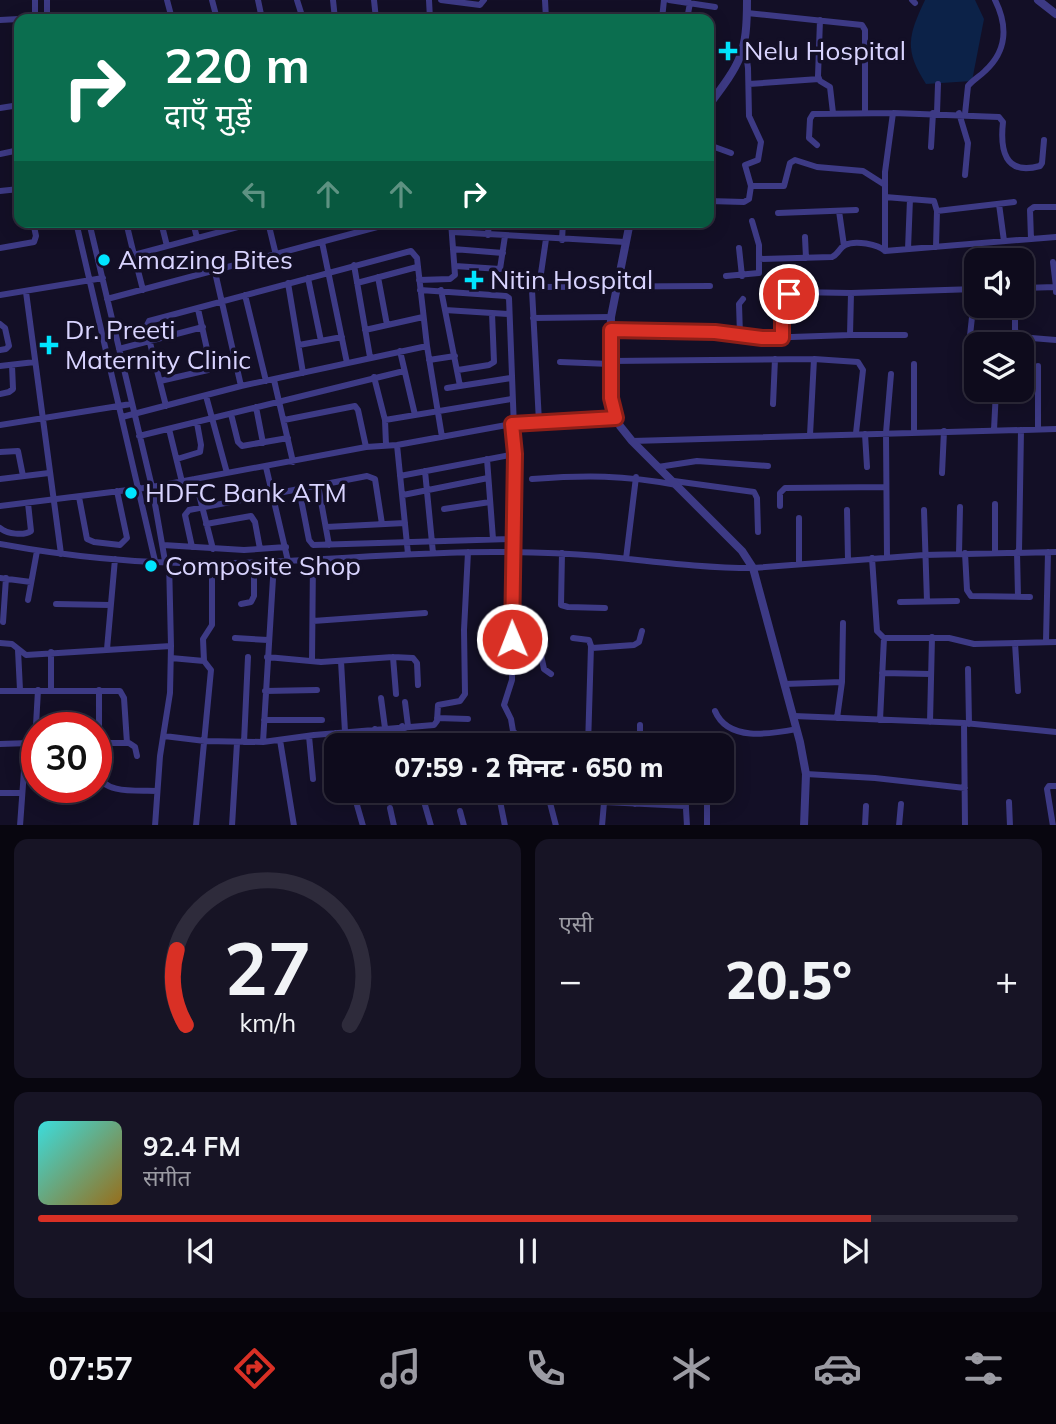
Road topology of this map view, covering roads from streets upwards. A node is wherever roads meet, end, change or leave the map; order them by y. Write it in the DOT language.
graph roads {
  1 [pos="441,0"];
  2 [pos="484,0"];
  3 [pos="669,0"];
  4 [pos="747,0"];
  5 [pos="995,0"];
  6 [pos="1040,0"];
  7 [pos="454,1"];
  8 [pos="690,3"];
  9 [pos="715,7"];
  10 [pos="747,13"];
  11 [pos="688,14"];
  12 [pos="1056,14"];
  13 [pos="820,20"];
  14 [pos="744,46"];
  15 [pos="819,79"];
  16 [pos="749,84"];
  17 [pos="938,84"];
  18 [pos="714,97"];
  19 [pos="833,113"];
  20 [pos="865,113"];
  21 [pos="892,113"];
  22 [pos="935,113"];
  23 [pos="962,114"];
  24 [pos="1044,140"];
  25 [pos="817,145"];
  26 [pos="714,147"];
  27 [pos="931,147"];
  28 [pos="731,153"];
  29 [pos="965,174"];
  30 [pos="885,185"];
  31 [pos="751,186"];
  32 [pos="885,197"];
  33 [pos="910,199"];
  34 [pos="714,201"];
  35 [pos="1014,202"];
  36 [pos="999,204"];
  37 [pos="1056,207"];
  38 [pos="856,210"];
  39 [pos="839,211"];
  40 [pos="937,211"];
  41 [pos="778,213"];
  42 [pos="752,221"];
  43 [pos="34,228"];
  44 [pos="77,228"];
  45 [pos="90,228"];
  46 [pos="127,228"];
  47 [pos="162,228"];
  48 [pos="194,228"];
  49 [pos="234,228"];
  50 [pos="269,228"];
  51 [pos="358,228"];
  52 [pos="374,228"];
  53 [pos="452,228"];
  54 [pos="489,228"];
  55 [pos="563,228"];
  56 [pos="628,228"];
  57 [pos="359,232"];
  58 [pos="452,232"];
  59 [pos="488,235"];
  60 [pos="505,236"];
  61 [pos="805,237"];
  62 [pos="1056,237"];
  63 [pos="197,238"];
  64 [pos="546,239"];
  65 [pos="1031,239"];
  66 [pos="562,240"];
  67 [pos="1004,241"];
  68 [pos="625,242"];
  69 [pos="322,243"];
  70 [pos="167,246"];
  71 [pos="844,246"];
  72 [pos="936,247"];
  73 [pos="0,248"];
  74 [pos="739,248"];
  75 [pos="453,249"];
  76 [pos="908,249"];
  77 [pos="885,251"];
  78 [pos="503,253"];
  79 [pos="134,255"];
  80 [pos="276,255"];
  81 [pos="806,258"];
  82 [pos="759,259"];
  83 [pos="1053,262"];
  84 [pos="354,265"];
  85 [pos="455,266"];
  86 [pos="417,267"];
  87 [pos="215,272"];
  88 [pos="330,273"];
  89 [pos="726,276"];
  90 [pos="742,276"];
  91 [pos="378,277"];
  92 [pos="103,278"];
  93 [pos="308,278"];
  94 [pos="90,280"];
  95 [pos="419,281"];
  96 [pos="288,283"];
  97 [pos="357,283"];
  98 [pos="710,286"];
  99 [pos="539,287"];
  100 [pos="616,287"];
  101 [pos="964,289"];
  102 [pos="1034,289"];
  103 [pos="143,290"];
  104 [pos="420,290"];
  105 [pos="441,290"];
  106 [pos="1056,290"];
  107 [pos="26,292"];
  108 [pos="851,293"];
  109 [pos="0,295"];
  110 [pos="245,295"];
  111 [pos="107,299"];
  112 [pos="743,299"];
  113 [pos="221,301"];
  114 [pos="198,309"];
  115 [pos="445,310"];
  116 [pos="492,313"];
  117 [pos="508,314"];
  118 [pos="423,317"];
  119 [pos="611,317"];
  120 [pos="533,318"];
  121 [pos="1015,318"];
  122 [pos="0,324"];
  123 [pos="387,325"];
  124 [pos="203,327"];
  125 [pos="365,330"];
  126 [pos="611,330"];
  127 [pos="740,335"];
  128 [pos="850,335"];
  129 [pos="905,335"];
  130 [pos="342,337"];
  131 [pos="782,338"];
  132 [pos="149,340"];
  133 [pos="1056,340"];
  134 [pos="321,341"];
  135 [pos="299,345"];
  136 [pos="427,346"];
  137 [pos="118,349"];
  138 [pos="0,350"];
  139 [pos="400,351"];
  140 [pos="455,356"];
  141 [pos="370,357"];
  142 [pos="775,359"];
  143 [pos="814,359"];
  144 [pos="429,360"];
  145 [pos="35,362"];
  146 [pos="560,362"];
  147 [pos="347,363"];
  148 [pos="610,363"];
  149 [pos="914,364"];
  150 [pos="12,365"];
  151 [pos="0,366"];
  152 [pos="1038,366"];
  153 [pos="458,370"];
  154 [pos="404,371"];
  155 [pos="303,373"];
  156 [pos="891,374"];
  157 [pos="374,377"];
  158 [pos="511,378"];
  159 [pos="270,380"];
  160 [pos="160,381"];
  161 [pos="241,386"];
  162 [pos="460,386"];
  163 [pos="447,388"];
  164 [pos="0,394"];
  165 [pos="206,396"];
  166 [pos="511,399"];
  167 [pos="280,400"];
  168 [pos="995,402"];
  169 [pos="131,404"];
  170 [pos="774,404"];
  171 [pos="119,406"];
  172 [pos="166,406"];
  173 [pos="256,407"];
  174 [pos="437,412"];
  175 [pos="231,414"];
  176 [pos="133,415"];
  177 [pos="415,415"];
  178 [pos="122,417"];
  179 [pos="616,418"];
  180 [pos="212,419"];
  181 [pos="43,420"];
  182 [pos="284,420"];
  183 [pos="385,420"];
  184 [pos="539,422"];
  185 [pos="197,423"];
  186 [pos="512,424"];
  187 [pos="0,425"];
  188 [pos="169,429"];
  189 [pos="1038,429"];
  190 [pos="1056,429"];
  191 [pos="994,430"];
  192 [pos="1021,430"];
  193 [pos="944,431"];
  194 [pos="914,432"];
  195 [pos="856,433"];
  196 [pos="865,433"];
  197 [pos="886,433"];
  198 [pos="810,435"];
  199 [pos="139,436"];
  200 [pos="442,437"];
  201 [pos="288,438"];
  202 [pos="632,441"];
  203 [pos="264,443"];
  204 [pos="386,445"];
  205 [pos="397,445"];
  206 [pos="366,447"];
  207 [pos="0,452"];
  208 [pos="515,454"];
  209 [pos="177,459"];
  210 [pos="487,460"];
  211 [pos="293,461"];
  212 [pos="768,466"];
  213 [pos="266,467"];
  214 [pos="658,467"];
  215 [pos="867,467"];
  216 [pos="425,471"];
  217 [pos="49,473"];
  218 [pos="227,473"];
  219 [pos="942,473"];
  220 [pos="23,476"];
  221 [pos="400,476"];
  222 [pos="636,477"];
  223 [pos="488,478"];
  224 [pos="0,479"];
  225 [pos="195,479"];
  226 [pos="532,479"];
  227 [pos="182,482"];
  228 [pos="676,483"];
  229 [pos="318,485"];
  230 [pos="152,487"];
  231 [pos="886,487"];
  232 [pos="139,488"];
  233 [pos="299,489"];
  234 [pos="427,490"];
  235 [pos="117,491"];
  236 [pos="272,494"];
  237 [pos="402,495"];
  238 [pos="79,497"];
  239 [pos="53,500"];
  240 [pos="490,502"];
  241 [pos="28,503"];
  242 [pos="995,504"];
  243 [pos="0,506"];
  244 [pos="780,506"];
  245 [pos="960,507"];
  246 [pos="202,508"];
  247 [pos="444,509"];
  248 [pos="847,510"];
  249 [pos="924,510"];
  250 [pos="799,518"];
  251 [pos="405,523"];
  252 [pos="206,524"];
  253 [pos="382,524"];
  254 [pos="326,527"];
  255 [pos="0,528"];
  256 [pos="758,532"];
  257 [pos="494,539"];
  258 [pos="513,539"];
  259 [pos="432,540"];
  260 [pos="407,541"];
  261 [pos="0,544"];
  262 [pos="163,545"];
  263 [pos="329,545"];
  264 [pos="192,547"];
  265 [pos="286,547"];
  266 [pos="213,549"];
  267 [pos="260,549"];
  268 [pos="37,551"];
  269 [pos="468,552"];
  270 [pos="512,552"];
  271 [pos="1018,552"];
  272 [pos="1052,552"];
  273 [pos="433,553"];
  274 [pos="562,553"];
  275 [pos="995,553"];
  276 [pos="61,554"];
  277 [pos="408,554"];
  278 [pos="962,554"];
  279 [pos="924,555"];
  280 [pos="887,556"];
  281 [pos="872,558"];
  282 [pos="115,559"];
  283 [pos="313,559"];
  284 [pos="626,559"];
  285 [pos="848,560"];
  286 [pos="155,561"];
  287 [pos="167,561"];
  288 [pos="288,561"];
  289 [pos="254,562"];
  290 [pos="274,562"];
  291 [pos="212,563"];
  292 [pos="799,564"];
  293 [pos="753,568"];
  294 [pos="3,578"];
  295 [pos="31,582"];
  296 [pos="1018,597"];
  297 [pos="1030,597"];
  298 [pos="28,600"];
  299 [pos="927,601"];
  300 [pos="957,601"];
  301 [pos="900,602"];
  302 [pos="56,604"];
  303 [pos="241,604"];
  304 [pos="110,605"];
  305 [pos="605,608"];
  306 [pos="425,613"];
  307 [pos="3,621"];
  308 [pos="313,621"];
  309 [pos="843,623"];
  310 [pos="642,631"];
  311 [pos="235,638"];
  312 [pos="573,638"];
  313 [pos="884,638"];
  314 [pos="932,638"];
  315 [pos="512,639"];
  316 [pos="268,640"];
  317 [pos="1045,641"];
  318 [pos="1056,642"];
  319 [pos="0,643"];
  320 [pos="1015,643"];
  321 [pos="171,646"];
  322 [pos="592,648"];
  323 [pos="107,649"];
  324 [pos="18,650"];
  325 [pos="51,652"];
  326 [pos="248,657"];
  327 [pos="267,657"];
  328 [pos="393,657"];
  329 [pos="171,658"];
  330 [pos="204,661"];
  331 [pos="312,661"];
  332 [pos="341,661"];
  333 [pos="968,669"];
  334 [pos="882,673"];
  335 [pos="551,674"];
  336 [pos="931,674"];
  337 [pos="842,682"];
  338 [pos="785,684"];
  339 [pos="418,685"];
  340 [pos="20,690"];
  341 [pos="38,690"];
  342 [pos="51,690"];
  343 [pos="99,690"];
  344 [pos="317,690"];
  345 [pos="0,691"];
  346 [pos="265,691"];
  347 [pos="1018,691"];
  348 [pos="396,694"];
  349 [pos="381,698"];
  350 [pos="405,702"];
  351 [pos="37,712"];
  352 [pos="99,712"];
  353 [pos="715,712"];
  354 [pos="793,716"];
  355 [pos="437,718"];
  356 [pos="837,718"];
  357 [pos="468,719"];
  358 [pos="264,720"];
  359 [pos="322,720"];
  360 [pos="880,720"];
  361 [pos="930,722"];
  362 [pos="966,724"];
  363 [pos="640,725"];
  364 [pos="405,726"];
  365 [pos="385,728"];
  366 [pos="375,729"];
  367 [pos="797,729"];
  368 [pos="345,732"];
  369 [pos="1056,732"];
  370 [pos="335,733"];
  371 [pos="376,733"];
  372 [pos="406,733"];
  373 [pos="515,733"];
  374 [pos="589,733"];
  375 [pos="640,733"];
  376 [pos="324,734"];
  377 [pos="164,736"];
  378 [pos="309,736"];
  379 [pos="280,740"];
  380 [pos="205,741"];
  381 [pos="263,742"];
  382 [pos="21,743"];
  383 [pos="112,743"];
  384 [pos="127,743"];
  385 [pos="241,743"];
  386 [pos="0,744"];
  387 [pos="137,756"];
  388 [pos="806,774"];
  389 [pos="313,779"];
  390 [pos="1056,786"];
  391 [pos="112,787"];
  392 [pos="965,788"];
  393 [pos="157,790"];
  394 [pos="0,793"];
  395 [pos="21,793"];
  396 [pos="1009,802"];
  397 [pos="21,803"];
  398 [pos="357,803"];
  399 [pos="425,803"];
  400 [pos="501,803"];
  401 [pos="550,803"];
  402 [pos="604,803"];
  403 [pos="620,803"];
  404 [pos="686,803"];
  405 [pos="707,803"];
  406 [pos="635,804"];
  407 [pos="901,804"];
  408 [pos="686,806"];
  409 [pos="866,806"];
  410 [pos="390,808"];
  411 [pos="460,811"];
  412 [pos="555,822"];
  413 [pos="20,825"];
  414 [pos="155,825"];
  415 [pos="196,825"];
  416 [pos="232,825"];
  417 [pos="294,825"];
  418 [pos="363,825"];
  419 [pos="394,825"];
  420 [pos="431,825"];
  421 [pos="464,825"];
  422 [pos="505,825"];
  423 [pos="545,825"];
  424 [pos="602,825"];
  425 [pos="687,825"];
  426 [pos="707,825"];
  427 [pos="804,825"];
  428 [pos="865,825"];
  429 [pos="899,825"];
  430 [pos="965,825"];
  431 [pos="1010,825"];
  432 [pos="1053,825"];
  1 -- 7 [label="street"];
  2 -- 7 [label="street"];
  3 -- 8 [label="street"];
  4 -- 10 [label="street"];
  5 -- 23 [label="street"];
  6 -- 12 [label="street"];
  8 -- 9 [label="street"];
  8 -- 11 [label="street"];
  10 -- 13 [label="street"];
  10 -- 14 [label="street"];
  13 -- 15 [label="street"];
  13 -- 20 [label="street"];
  14 -- 16 [label="street"];
  14 -- 18 [label="street"];
  15 -- 16 [label="street"];
  15 -- 19 [label="street"];
  16 -- 31 [label="street"];
  17 -- 22 [label="street"];
  19 -- 20 [label="street"];
  19 -- 25 [label="street"];
  20 -- 21 [label="street"];
  21 -- 22 [label="street"];
  21 -- 30 [label="street"];
  22 -- 23 [label="street"];
  22 -- 27 [label="street"];
  23 -- 24 [label="street"];
  23 -- 29 [label="street"];
  26 -- 28 [label="street"];
  30 -- 31 [label="street"];
  30 -- 32 [label="street"];
  31 -- 34 [label="street"];
  32 -- 33 [label="street"];
  32 -- 77 [label="street"];
  33 -- 40 [label="street"];
  33 -- 76 [label="street"];
  35 -- 36 [label="street"];
  36 -- 40 [label="street"];
  36 -- 67 [label="street"];
  37 -- 65 [label="street"];
  38 -- 39 [label="street"];
  39 -- 41 [label="street"];
  39 -- 71 [label="street"];
  40 -- 72 [label="street"];
  42 -- 82 [label="street"];
  43 -- 73 [label="street"];
  44 -- 94 [label="street"];
  45 -- 92 [label="street"];
  46 -- 79 [label="street"];
  47 -- 70 [label="street"];
  48 -- 63 [label="street"];
  49 -- 63 [label="street"];
  50 -- 80 [label="street"];
  51 -- 57 [label="street"];
  52 -- 57 [label="street"];
  53 -- 58 [label="street"];
  54 -- 59 [label="street"];
  55 -- 66 [label="street"];
  56 -- 68 [label="street"];
  57 -- 69 [label="street"];
  58 -- 59 [label="street"];
  58 -- 75 [label="street"];
  59 -- 60 [label="street"];
  60 -- 64 [label="street"];
  60 -- 78 [label="street"];
  61 -- 81 [label="street"];
  62 -- 65 [label="street"];
  63 -- 70 [label="street"];
  64 -- 66 [label="street"];
  64 -- 99 [label="street"];
  65 -- 67 [label="street"];
  66 -- 68 [label="street"];
  67 -- 72 [label="street"];
  68 -- 100 [label="street"];
  69 -- 80 [label="street"];
  69 -- 88 [label="street"];
  70 -- 79 [label="street"];
  71 -- 77 [label="street"];
  71 -- 81 [label="street"];
  72 -- 76 [label="street"];
  74 -- 90 [label="street"];
  75 -- 78 [label="street"];
  75 -- 85 [label="street"];
  76 -- 77 [label="street"];
  78 -- 85 [label="street"];
  79 -- 103 [label="street"];
  80 -- 87 [label="street"];
  81 -- 82 [label="street"];
  82 -- 90 [label="street"];
  83 -- 106 [label="street"];
  84 -- 86 [label="street"];
  84 -- 88 [label="street"];
  84 -- 97 [label="street"];
  85 -- 95 [label="street"];
  86 -- 91 [label="street"];
  86 -- 95 [label="street"];
  87 -- 103 [label="street"];
  87 -- 113 [label="street"];
  88 -- 93 [label="street"];
  88 -- 130 [label="street"];
  89 -- 90 [label="street"];
  91 -- 97 [label="street"];
  91 -- 123 [label="street"];
  92 -- 94 [label="street"];
  92 -- 111 [label="street"];
  93 -- 96 [label="street"];
  93 -- 134 [label="street"];
  94 -- 107 [label="street"];
  94 -- 171 [label="street"];
  95 -- 104 [label="street"];
  96 -- 110 [label="street"];
  96 -- 135 [label="street"];
  97 -- 125 [label="street"];
  98 -- 100 [label="street"];
  99 -- 100 [label="street"];
  99 -- 120 [label="street"];
  100 -- 119 [label="street"];
  101 -- 108 [label="street"];
  102 -- 106 [label="street"];
  103 -- 111 [label="street"];
  104 -- 105 [label="street"];
  104 -- 118 [label="street"];
  105 -- 115 [label="street"];
  105 -- 117 [label="street"];
  107 -- 109 [label="street"];
  107 -- 145 [label="street"];
  108 -- 128 [label="street"];
  108 -- 131 [label="street"];
  110 -- 113 [label="street"];
  110 -- 159 [label="street"];
  111 -- 137 [label="street"];
  112 -- 127 [label="street"];
  113 -- 114 [label="street"];
  113 -- 161 [label="street"];
  114 -- 124 [label="street"];
  114 -- 132 [label="street"];
  115 -- 116 [label="street"];
  115 -- 140 [label="street"];
  116 -- 117 [label="street"];
  116 -- 153 [label="street"];
  117 -- 158 [label="street"];
  118 -- 123 [label="street"];
  118 -- 136 [label="street"];
  119 -- 120 [label="street"];
  119 -- 126 [label="street"];
  120 -- 184 [label="street"];
  121 -- 133 [label="street"];
  122 -- 138 [label="street"];
  123 -- 125 [label="street"];
  124 -- 132 [label="street"];
  124 -- 160 [label="street"];
  125 -- 141 [label="street"];
  126 -- 127 [label="street"];
  126 -- 148 [label="street"];
  127 -- 131 [label="street"];
  128 -- 129 [label="street"];
  128 -- 131 [label="street"];
  130 -- 134 [label="street"];
  130 -- 147 [label="street"];
  132 -- 137 [label="street"];
  132 -- 160 [label="street"];
  134 -- 135 [label="street"];
  135 -- 155 [label="street"];
  136 -- 139 [label="street"];
  136 -- 144 [label="street"];
  137 -- 169 [label="street"];
  139 -- 141 [label="street"];
  139 -- 154 [label="street"];
  140 -- 144 [label="street"];
  140 -- 153 [label="street"];
  141 -- 147 [label="street"];
  142 -- 143 [label="street"];
  142 -- 148 [label="street"];
  142 -- 170 [label="street"];
  143 -- 195 [label="street"];
  143 -- 198 [label="street"];
  144 -- 174 [label="street"];
  145 -- 150 [label="street"];
  145 -- 181 [label="street"];
  146 -- 148 [label="street"];
  147 -- 155 [label="street"];
  148 -- 179 [label="street"];
  149 -- 194 [label="street"];
  150 -- 151 [label="street"];
  150 -- 164 [label="street"];
  152 -- 189 [label="street"];
  153 -- 162 [label="street"];
  154 -- 157 [label="street"];
  154 -- 177 [label="street"];
  155 -- 159 [label="street"];
  156 -- 197 [label="street"];
  157 -- 167 [label="street"];
  157 -- 183 [label="street"];
  158 -- 162 [label="street"];
  158 -- 166 [label="street"];
  159 -- 161 [label="street"];
  159 -- 167 [label="street"];
  160 -- 172 [label="street"];
  161 -- 165 [label="street"];
  162 -- 163 [label="street"];
  165 -- 172 [label="street"];
  165 -- 180 [label="street"];
  166 -- 174 [label="street"];
  166 -- 186 [label="street"];
  167 -- 173 [label="street"];
  167 -- 182 [label="street"];
  168 -- 191 [label="street"];
  169 -- 171 [label="street"];
  169 -- 176 [label="street"];
  171 -- 178 [label="street"];
  171 -- 181 [label="street"];
  172 -- 176 [label="street"];
  173 -- 175 [label="street"];
  173 -- 203 [label="street"];
  174 -- 177 [label="street"];
  174 -- 200 [label="street"];
  175 -- 180 [label="street"];
  175 -- 203 [label="street"];
  176 -- 178 [label="street"];
  176 -- 199 [label="street"];
  177 -- 183 [label="street"];
  178 -- 232 [label="street"];
  179 -- 184 [label="street"];
  179 -- 202 [label="street"];
  180 -- 185 [label="street"];
  180 -- 218 [label="street"];
  181 -- 187 [label="street"];
  181 -- 217 [label="street"];
  182 -- 201 [label="street"];
  182 -- 206 [label="street"];
  183 -- 204 [label="street"];
  184 -- 186 [label="street"];
  185 -- 188 [label="street"];
  185 -- 209 [label="street"];
  186 -- 200 [label="street"];
  186 -- 208 [label="street"];
  188 -- 199 [label="street"];
  188 -- 209 [label="street"];
  189 -- 190 [label="street"];
  189 -- 192 [label="street"];
  191 -- 192 [label="street"];
  191 -- 193 [label="street"];
  192 -- 271 [label="street"];
  193 -- 194 [label="street"];
  193 -- 219 [label="street"];
  194 -- 197 [label="street"];
  195 -- 196 [label="street"];
  195 -- 198 [label="street"];
  196 -- 197 [label="street"];
  196 -- 215 [label="street"];
  197 -- 231 [label="street"];
  198 -- 202 [label="street"];
  199 -- 230 [label="street"];
  200 -- 205 [label="street"];
  201 -- 203 [label="street"];
  201 -- 211 [label="street"];
  202 -- 214 [label="street"];
  204 -- 205 [label="street"];
  204 -- 206 [label="street"];
  205 -- 221 [label="street"];
  206 -- 211 [label="street"];
  207 -- 220 [label="street"];
  208 -- 210 [label="street"];
  208 -- 258 [label="street"];
  209 -- 227 [label="street"];
  210 -- 216 [label="street"];
  210 -- 223 [label="street"];
  211 -- 213 [label="street"];
  212 -- 214 [label="street"];
  213 -- 218 [label="street"];
  213 -- 236 [label="street"];
  214 -- 228 [label="street"];
  216 -- 221 [label="street"];
  216 -- 234 [label="street"];
  217 -- 220 [label="street"];
  217 -- 239 [label="street"];
  218 -- 225 [label="street"];
  220 -- 224 [label="street"];
  221 -- 237 [label="street"];
  222 -- 226 [label="street"];
  222 -- 228 [label="street"];
  222 -- 284 [label="street"];
  223 -- 234 [label="street"];
  223 -- 240 [label="street"];
  225 -- 227 [label="street"];
  225 -- 246 [label="street"];
  227 -- 230 [label="street"];
  228 -- 256 [label="street"];
  228 -- 293 [label="street"];
  229 -- 233 [label="street"];
  229 -- 253 [label="street"];
  229 -- 254 [label="street"];
  230 -- 232 [label="street"];
  230 -- 262 [label="street"];
  231 -- 244 [label="street"];
  231 -- 280 [label="street"];
  232 -- 235 [label="street"];
  232 -- 286 [label="street"];
  233 -- 236 [label="street"];
  233 -- 263 [label="street"];
  234 -- 237 [label="street"];
  234 -- 259 [label="street"];
  235 -- 238 [label="street"];
  235 -- 238 [label="street"];
  236 -- 246 [label="street"];
  236 -- 265 [label="street"];
  237 -- 251 [label="street"];
  238 -- 239 [label="street"];
  239 -- 241 [label="street"];
  239 -- 276 [label="street"];
  240 -- 247 [label="street"];
  240 -- 257 [label="street"];
  241 -- 243 [label="street"];
  241 -- 255 [label="street"];
  242 -- 275 [label="street"];
  245 -- 278 [label="street"];
  246 -- 252 [label="street"];
  246 -- 264 [label="street"];
  248 -- 285 [label="street"];
  249 -- 279 [label="street"];
  250 -- 292 [label="street"];
  251 -- 253 [label="street"];
  251 -- 260 [label="street"];
  252 -- 266 [label="street"];
  252 -- 267 [label="street"];
  253 -- 254 [label="street"];
  254 -- 263 [label="street"];
  257 -- 258 [label="street"];
  257 -- 259 [label="street"];
  258 -- 270 [label="street"];
  259 -- 260 [label="street"];
  259 -- 273 [label="street"];
  260 -- 263 [label="street"];
  260 -- 277 [label="street"];
  261 -- 268 [label="street"];
  262 -- 264 [label="street"];
  262 -- 287 [label="street"];
  264 -- 266 [label="street"];
  265 -- 267 [label="street"];
  265 -- 288 [label="street"];
  266 -- 267 [label="street"];
  268 -- 276 [label="street"];
  268 -- 295 [label="street"];
  269 -- 270 [label="street"];
  269 -- 273 [label="street"];
  269 -- 355 [label="street"];
  270 -- 274 [label="street"];
  270 -- 315 [label="street"];
  271 -- 272 [label="street"];
  271 -- 275 [label="street"];
  271 -- 296 [label="street"];
  272 -- 317 [label="street"];
  273 -- 277 [label="street"];
  274 -- 284 [label="street"];
  274 -- 305 [label="street"];
  275 -- 278 [label="street"];
  276 -- 282 [label="street"];
  277 -- 283 [label="street"];
  278 -- 279 [label="street"];
  278 -- 296 [label="street"];
  279 -- 280 [label="street"];
  279 -- 299 [label="street"];
  280 -- 281 [label="street"];
  281 -- 285 [label="street"];
  281 -- 313 [label="street"];
  282 -- 286 [label="street"];
  282 -- 304 [label="street"];
  283 -- 288 [label="street"];
  283 -- 308 [label="street"];
  284 -- 293 [label="street"];
  285 -- 292 [label="street"];
  286 -- 287 [label="street"];
  287 -- 291 [label="street"];
  287 -- 321 [label="street"];
  288 -- 290 [label="street"];
  289 -- 290 [label="street"];
  289 -- 291 [label="street"];
  289 -- 303 [label="street"];
  290 -- 316 [label="street"];
  291 -- 330 [label="street"];
  292 -- 293 [label="street"];
  293 -- 338 [label="street"];
  294 -- 295 [label="street"];
  294 -- 307 [label="street"];
  295 -- 298 [label="street"];
  296 -- 297 [label="street"];
  299 -- 300 [label="street"];
  299 -- 301 [label="street"];
  302 -- 304 [label="street"];
  304 -- 323 [label="street"];
  306 -- 308 [label="street"];
  308 -- 331 [label="street"];
  309 -- 337 [label="street"];
  310 -- 322 [label="street"];
  311 -- 316 [label="street"];
  312 -- 322 [label="street"];
  313 -- 314 [label="street"];
  313 -- 334 [label="street"];
  314 -- 320 [label="street"];
  314 -- 336 [label="street"];
  315 -- 335 [label="street"];
  315 -- 373 [label="street"];
  316 -- 327 [label="street"];
  317 -- 318 [label="street"];
  317 -- 320 [label="street"];
  319 -- 324 [label="street"];
  320 -- 347 [label="street"];
  321 -- 323 [label="street"];
  321 -- 329 [label="street"];
  322 -- 374 [label="street"];
  323 -- 325 [label="street"];
  324 -- 325 [label="street"];
  324 -- 340 [label="street"];
  325 -- 342 [label="street"];
  326 -- 385 [label="street"];
  327 -- 331 [label="street"];
  327 -- 346 [label="street"];
  328 -- 332 [label="street"];
  328 -- 339 [label="street"];
  328 -- 348 [label="street"];
  329 -- 330 [label="street"];
  329 -- 377 [label="street"];
  330 -- 380 [label="street"];
  331 -- 332 [label="street"];
  332 -- 368 [label="street"];
  333 -- 362 [label="street"];
  334 -- 336 [label="street"];
  334 -- 360 [label="street"];
  336 -- 361 [label="street"];
  337 -- 338 [label="street"];
  337 -- 356 [label="street"];
  338 -- 354 [label="street"];
  340 -- 341 [label="street"];
  340 -- 345 [label="street"];
  341 -- 342 [label="street"];
  341 -- 351 [label="street"];
  342 -- 343 [label="street"];
  343 -- 352 [label="street"];
  343 -- 384 [label="street"];
  344 -- 346 [label="street"];
  346 -- 358 [label="street"];
  349 -- 365 [label="street"];
  350 -- 364 [label="street"];
  353 -- 367 [label="street"];
  354 -- 356 [label="street"];
  354 -- 367 [label="street"];
  355 -- 357 [label="street"];
  355 -- 364 [label="street"];
  356 -- 360 [label="street"];
  358 -- 359 [label="street"];
  358 -- 381 [label="street"];
  360 -- 361 [label="street"];
  361 -- 362 [label="street"];
  362 -- 369 [label="street"];
  362 -- 392 [label="street"];
  363 -- 375 [label="street"];
  364 -- 365 [label="street"];
  364 -- 372 [label="street"];
  365 -- 366 [label="street"];
  366 -- 368 [label="street"];
  366 -- 371 [label="street"];
  367 -- 388 [label="street"];
  368 -- 370 [label="street"];
  376 -- 378 [label="street"];
  377 -- 380 [label="street"];
  377 -- 393 [label="street"];
  378 -- 379 [label="street"];
  378 -- 389 [label="street"];
  379 -- 381 [label="street"];
  379 -- 417 [label="street"];
  380 -- 385 [label="street"];
  380 -- 415 [label="street"];
  381 -- 385 [label="street"];
  382 -- 386 [label="street"];
  383 -- 384 [label="street"];
  384 -- 387 [label="street"];
  385 -- 416 [label="street"];
  388 -- 392 [label="street"];
  388 -- 427 [label="street"];
  390 -- 432 [label="street"];
  391 -- 393 [label="street"];
  392 -- 430 [label="street"];
  393 -- 414 [label="street"];
  394 -- 395 [label="street"];
  396 -- 431 [label="street"];
  397 -- 413 [label="street"];
  398 -- 418 [label="street"];
  399 -- 420 [label="street"];
  400 -- 422 [label="street"];
  401 -- 412 [label="street"];
  402 -- 424 [label="street"];
  403 -- 406 [label="street"];
  404 -- 408 [label="street"];
  405 -- 426 [label="street"];
  406 -- 408 [label="street"];
  407 -- 429 [label="street"];
  408 -- 425 [label="street"];
  409 -- 428 [label="street"];
  410 -- 419 [label="street"];
  411 -- 421 [label="street"];
  412 -- 423 [label="street"];
}
